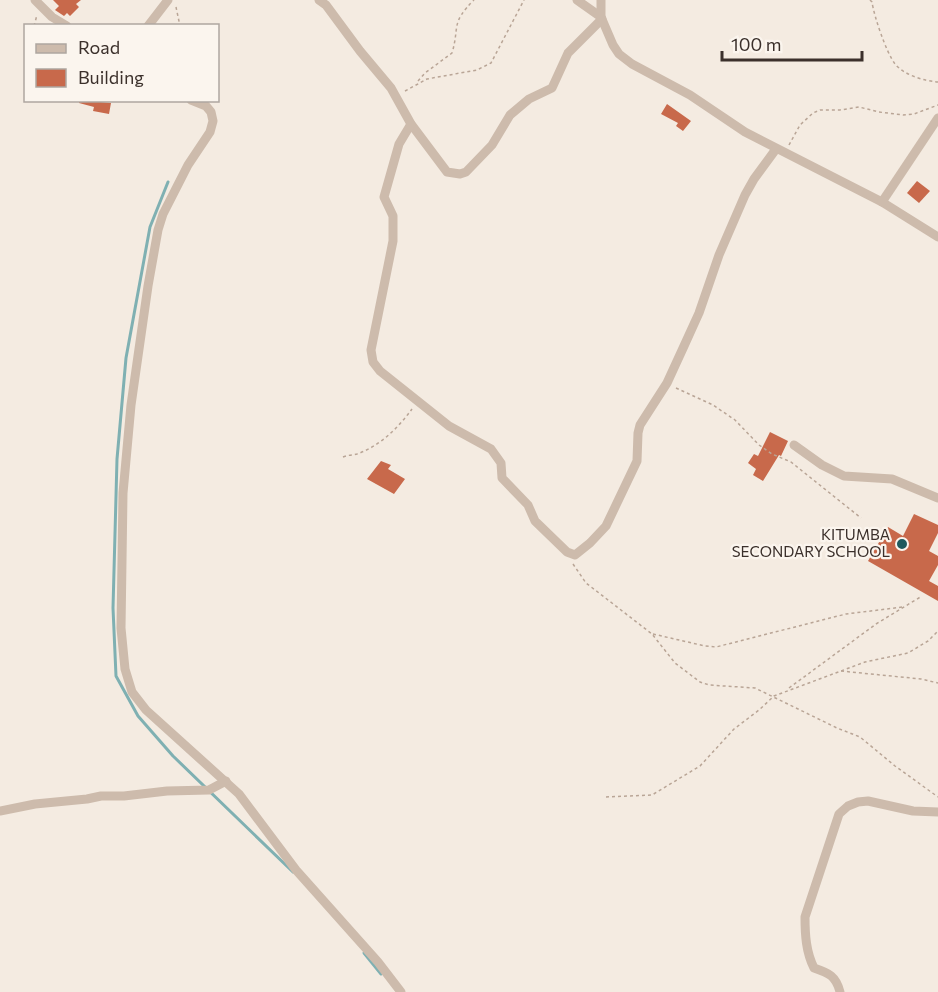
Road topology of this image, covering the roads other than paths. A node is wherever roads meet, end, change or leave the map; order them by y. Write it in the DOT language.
graph roads {
  1 [pos="35,0"];
  2 [pos="168,0"];
  3 [pos="320,0"];
  4 [pos="577,0"];
  5 [pos="601,0"];
  6 [pos="601,18"];
  7 [pos="64,24"];
  8 [pos="150,24"];
  9 [pos="195,102"];
  10 [pos="938,118"];
  11 [pos="411,124"];
  12 [pos="780,151"];
  13 [pos="882,202"];
  14 [pos="938,237"];
  15 [pos="794,445"];
  16 [pos="938,498"];
  17 [pos="226,781"];
  18 [pos="0,812"];
  19 [pos="938,812"];
  20 [pos="400,992"];
  21 [pos="840,992"];
  1 -- 7 [label="street"];
  2 -- 8 [label="street"];
  3 -- 11 [label="street"];
  4 -- 6 [label="street"];
  5 -- 6 [label="street"];
  6 -- 11 [label="street"];
  6 -- 12 [label="street"];
  9 -- 17 [label="street"];
  10 -- 13 [label="street"];
  11 -- 12 [label="street"];
  12 -- 13 [label="street"];
  13 -- 14 [label="street"];
  15 -- 16 [label="street"];
  17 -- 18 [label="street"];
  17 -- 20 [label="street"];
  19 -- 21 [label="street"];
}
